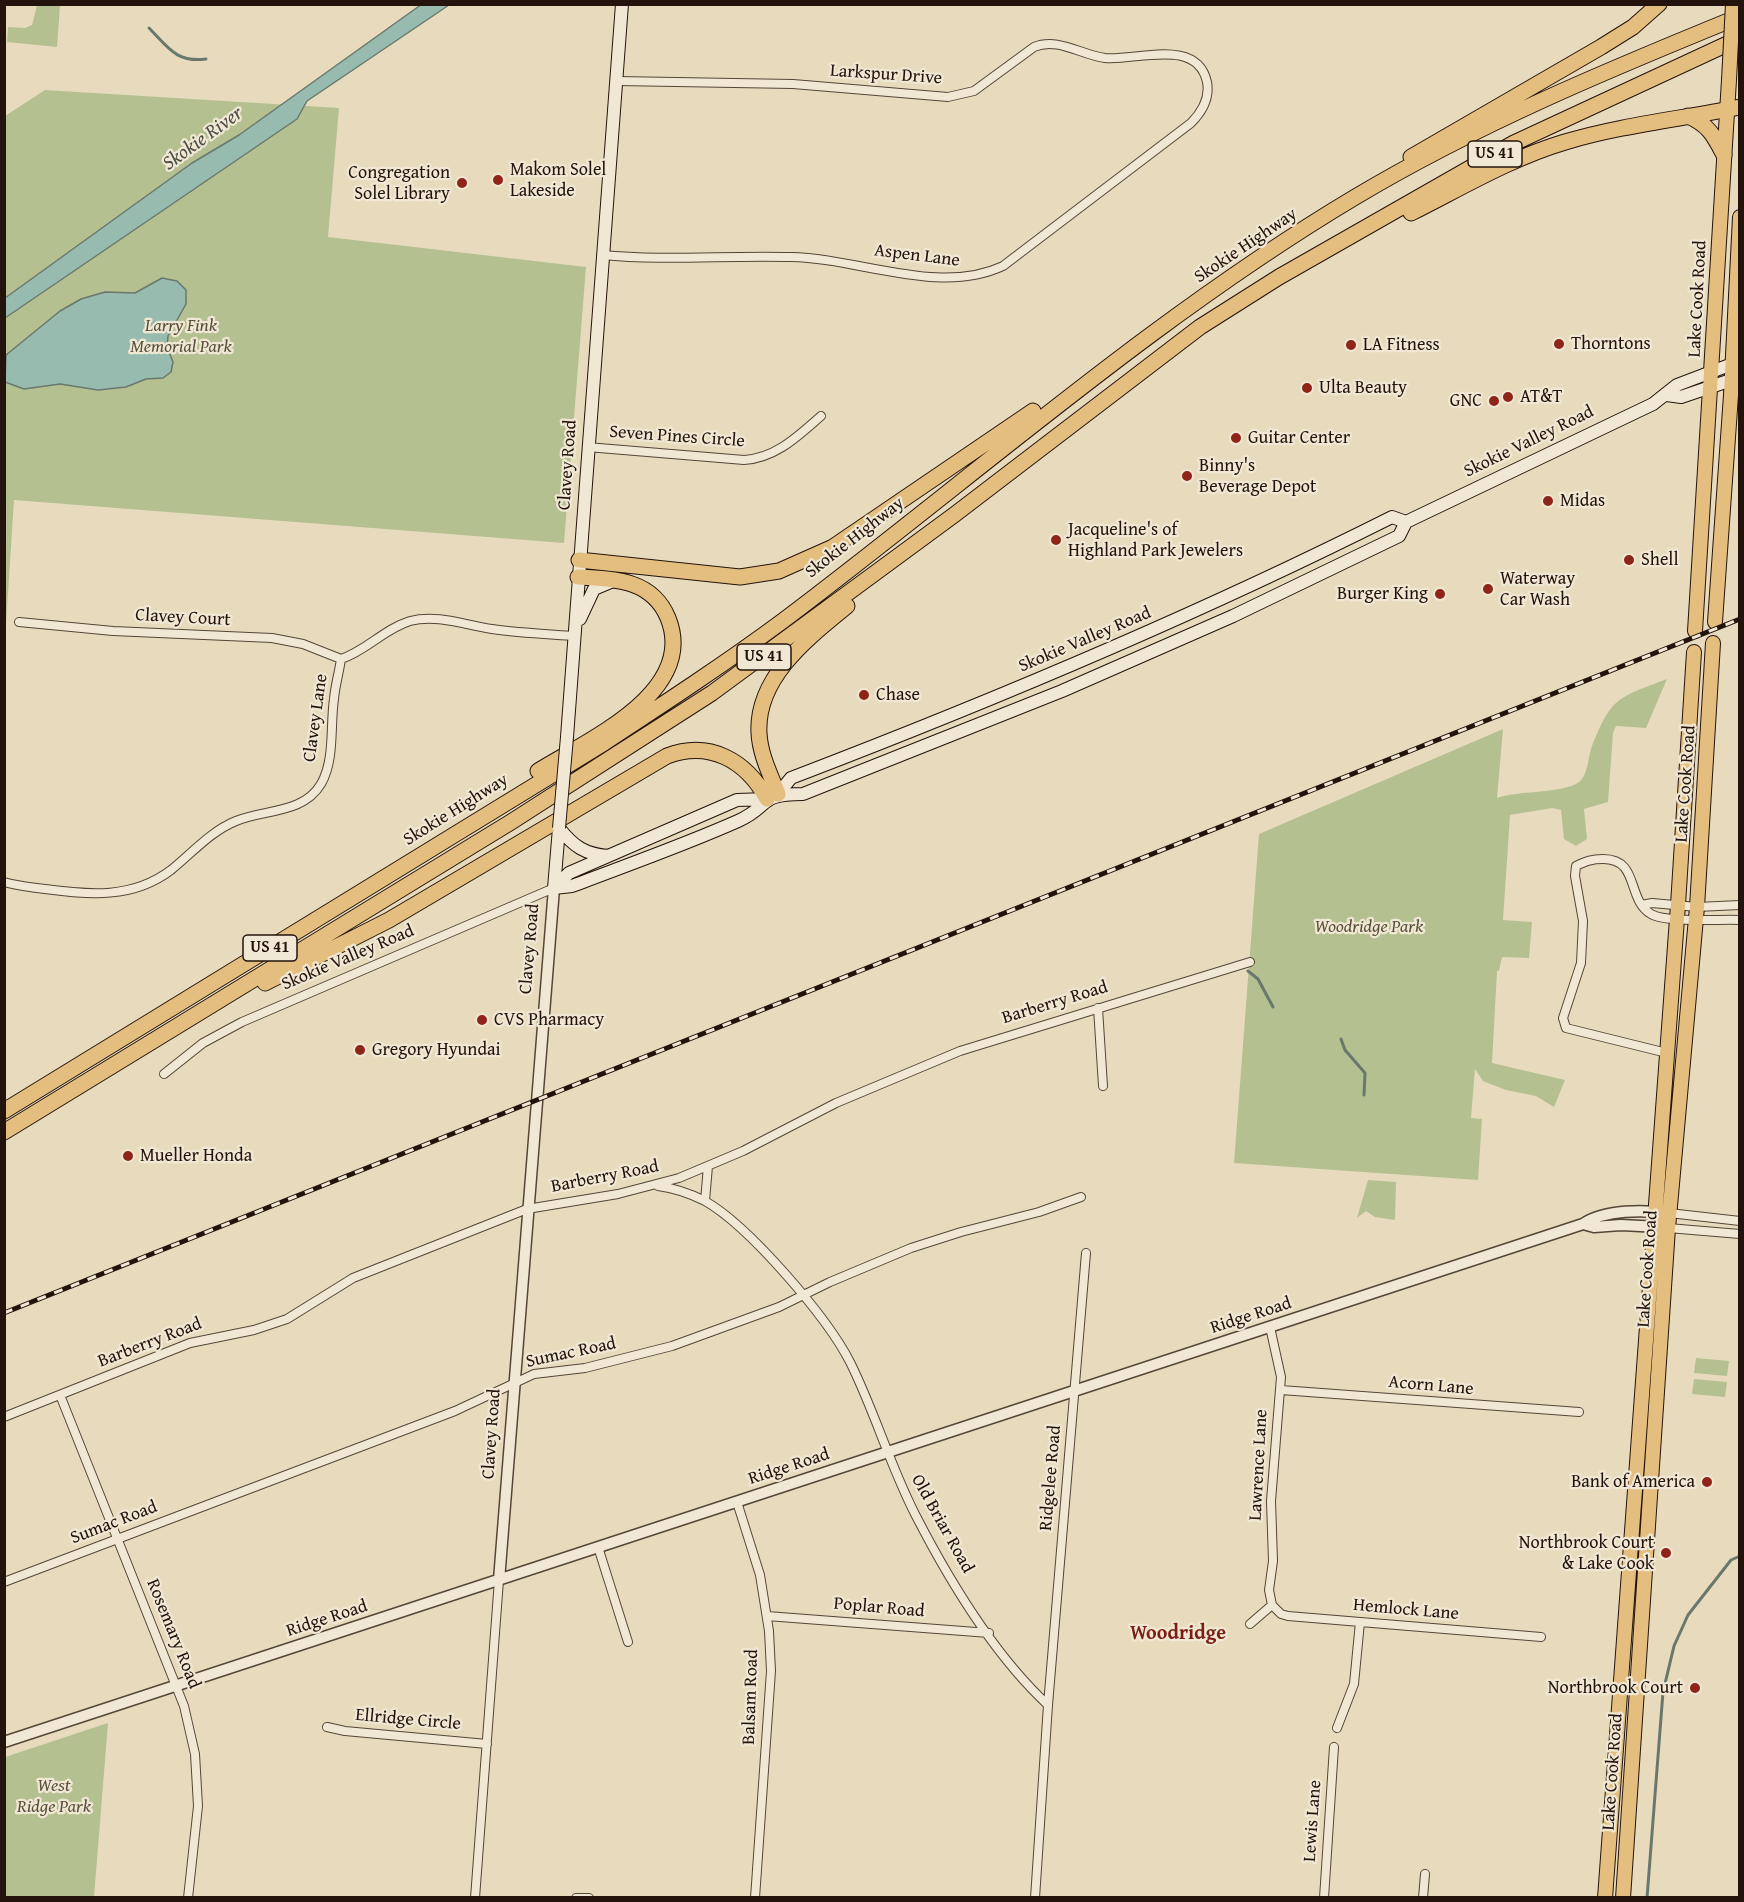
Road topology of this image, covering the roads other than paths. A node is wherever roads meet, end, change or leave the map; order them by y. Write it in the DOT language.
graph roads {
  1 [pos="622,4"];
  2 [pos="1659,4"];
  3 [pos="1736,11"];
  4 [pos="1738,39"];
  5 [pos="1171,54"];
  6 [pos="617,81"];
  7 [pos="1733,108"];
  8 [pos="1688,116"];
  9 [pos="1724,155"];
  10 [pos="1358,195"];
  11 [pos="1740,217"];
  12 [pos="602,255"];
  13 [pos="1279,278"];
  14 [pos="1736,362"];
  15 [pos="1102,369"];
  16 [pos="1711,370"];
  17 [pos="1736,378"];
  18 [pos="1710,388"];
  19 [pos="1667,395"];
  20 [pos="821,416"];
  21 [pos="587,447"];
  22 [pos="1406,522"];
  23 [pos="927,535"];
  24 [pos="579,560"];
  25 [pos="578,577"];
  26 [pos="623,580"];
  27 [pos="1225,600"];
  28 [pos="1233,616"];
  29 [pos="19,622"];
  30 [pos="1715,622"];
  31 [pos="1155,630"];
  32 [pos="1695,631"];
  33 [pos="575,635"];
  34 [pos="1713,643"];
  35 [pos="1162,648"];
  36 [pos="1694,652"];
  37 [pos="341,659"];
  38 [pos="772,796"];
  39 [pos="560,828"];
  40 [pos="611,856"];
  41 [pos="418,857"];
  42 [pos="4,882"];
  43 [pos="554,888"];
  44 [pos="1740,905"];
  45 [pos="1642,906"];
  46 [pos="1678,912"];
  47 [pos="1696,913"];
  48 [pos="1740,920"];
  49 [pos="1250,962"];
  50 [pos="1098,1008"];
  51 [pos="171,1030"];
  52 [pos="1667,1053"];
  53 [pos="164,1074"];
  54 [pos="1103,1086"];
  55 [pos="4,1111"];
  56 [pos="4,1132"];
  57 [pos="708,1166"];
  58 [pos="655,1186"];
  59 [pos="1081,1197"];
  60 [pos="705,1202"];
  61 [pos="527,1209"];
  62 [pos="1662,1212"];
  63 [pos="1740,1221"];
  64 [pos="1583,1224"];
  65 [pos="1661,1227"];
  66 [pos="1740,1234"];
  67 [pos="1086,1253"];
  68 [pos="803,1295"];
  69 [pos="1270,1327"];
  70 [pos="514,1384"];
  71 [pos="1281,1390"];
  72 [pos="1075,1391"];
  73 [pos="60,1395"];
  74 [pos="1579,1412"];
  75 [pos="4,1417"];
  76 [pos="886,1453"];
  77 [pos="737,1502"];
  78 [pos="117,1540"];
  79 [pos="598,1547"];
  80 [pos="499,1580"];
  81 [pos="4,1582"];
  82 [pos="1272,1605"];
  83 [pos="767,1616"];
  84 [pos="1360,1622"];
  85 [pos="1250,1624"];
  86 [pos="989,1633"];
  87 [pos="1542,1637"];
  88 [pos="628,1642"];
  89 [pos="176,1685"];
  90 [pos="1048,1705"];
  91 [pos="327,1727"];
  92 [pos="1337,1728"];
  93 [pos="4,1742"];
  94 [pos="487,1744"];
  95 [pos="1334,1747"];
  96 [pos="1425,1874"];
  97 [pos="188,1898"];
  98 [pos="475,1898"];
  99 [pos="576,1898"];
  100 [pos="589,1898"];
  101 [pos="755,1898"];
  102 [pos="1035,1898"];
  103 [pos="1324,1898"];
  104 [pos="1423,1898"];
  105 [pos="1605,1898"];
  106 [pos="1623,1898"];
  1 -- 6 [label="main road, Clavey Road"];
  2 -- 10 [label="highway"];
  3 -- 7 [label="main road, Lake Cook Road, bridge"];
  3 -- 10 [label="highway, Skokie Highway / US 41"];
  4 -- 13 [label="highway, US 41"];
  5 -- 6 [label="street, Larkspur Drive"];
  5 -- 12 [label="street, Aspen Lane"];
  6 -- 12 [label="main road, Clavey Road"];
  7 -- 8 [label="highway"];
  7 -- 9 [label="main road, Lake Cook Road"];
  8 -- 9 [label="highway"];
  8 -- 13 [label="highway"];
  9 -- 16 [label="main road, Lake Cook Road"];
  10 -- 15 [label="highway, Skokie Highway / US 41"];
  11 -- 14 [label="main road, Lake Cook Road"];
  12 -- 21 [label="main road, Clavey Road"];
  13 -- 23 [label="highway, US 41"];
  14 -- 16 [label="main road, Skokie Valley Road"];
  14 -- 17 [label="main road, Lake Cook Road"];
  15 -- 24 [label="highway"];
  15 -- 41 [label="highway, Skokie Highway / US 41"];
  16 -- 18 [label="main road, Lake Cook Road"];
  16 -- 19 [label="main road, Skokie Valley Road"];
  17 -- 18 [label="main road, Skokie Valley Road"];
  17 -- 30 [label="main road, Lake Cook Road"];
  18 -- 19 [label="main road, Skokie Valley Road"];
  18 -- 32 [label="main road, Lake Cook Road"];
  19 -- 22 [label="main road, Skokie Valley Road"];
  20 -- 21 [label="street, Seven Pines Circle"];
  21 -- 24 [label="main road, Clavey Road"];
  22 -- 27 [label="main road, Skokie Valley Road"];
  22 -- 28 [label="main road, Skokie Valley Road"];
  23 -- 38 [label="highway"];
  23 -- 51 [label="highway, US 41"];
  24 -- 25 [label="main road, Clavey Road"];
  25 -- 26 [label="highway"];
  25 -- 33 [label="main road, Clavey Road"];
  26 -- 33 [label="main road"];
  26 -- 41 [label="highway"];
  27 -- 28 [label="main road"];
  27 -- 31 [label="main road, Skokie Valley Road"];
  28 -- 35 [label="main road, Skokie Valley Road"];
  29 -- 37 [label="street, Clavey Court"];
  31 -- 35 [label="main road"];
  31 -- 38 [label="main road, Skokie Valley Road"];
  33 -- 37 [label="street, Clavey Lane"];
  33 -- 39 [label="main road, Clavey Road, bridge"];
  34 -- 47 [label="main road, Lake Cook Road"];
  35 -- 38 [label="main road, Skokie Valley Road"];
  36 -- 46 [label="main road, Lake Cook Road"];
  37 -- 42 [label="street, Clavey Lane"];
  38 -- 40 [label="main road, Skokie Valley Road"];
  38 -- 43 [label="main road, Skokie Valley Road"];
  38 -- 51 [label="highway"];
  39 -- 40 [label="main road"];
  39 -- 43 [label="main road, Clavey Road"];
  40 -- 43 [label="main road, Skokie Valley Road"];
  41 -- 55 [label="highway, Skokie Highway / US 41"];
  43 -- 53 [label="street, Skokie Valley Road"];
  43 -- 61 [label="street, Clavey Road"];
  44 -- 47 [label="street"];
  45 -- 46 [label="street"];
  45 -- 46 [label="street"];
  45 -- 52 [label="street"];
  46 -- 47 [label="street"];
  46 -- 47 [label="street"];
  46 -- 52 [label="main road, Lake Cook Road"];
  47 -- 48 [label="street"];
  47 -- 62 [label="main road, Lake Cook Road"];
  49 -- 50 [label="street, Barberry Road"];
  50 -- 54 [label="street"];
  50 -- 57 [label="street, Barberry Road"];
  51 -- 56 [label="highway, US 41"];
  52 -- 62 [label="main road, Lake Cook Road"];
  57 -- 58 [label="street, Barberry Road"];
  57 -- 60 [label="street"];
  58 -- 60 [label="street, Old Briar Road"];
  58 -- 61 [label="street, Barberry Road"];
  59 -- 68 [label="street, Sumac Road"];
  60 -- 68 [label="street, Old Briar Road"];
  61 -- 70 [label="street, Clavey Road"];
  61 -- 73 [label="street, Barberry Road"];
  62 -- 63 [label="street"];
  62 -- 64 [label="street, Ridge Road"];
  62 -- 65 [label="main road, Lake Cook Road"];
  64 -- 65 [label="street, Ridge Road"];
  64 -- 69 [label="street, Ridge Road"];
  65 -- 66 [label="street"];
  65 -- 105 [label="main road, Lake Cook Road"];
  65 -- 106 [label="main road, Lake Cook Road"];
  67 -- 72 [label="street, Ridgelee Road"];
  68 -- 70 [label="street, Sumac Road"];
  68 -- 76 [label="street, Old Briar Road"];
  69 -- 71 [label="street, Lawrence Lane"];
  69 -- 72 [label="street, Ridge Road"];
  70 -- 78 [label="street, Sumac Road"];
  70 -- 80 [label="street, Clavey Road"];
  71 -- 74 [label="street, Acorn Lane"];
  71 -- 82 [label="street, Lawrence Lane"];
  72 -- 76 [label="street, Ridge Road"];
  72 -- 90 [label="street, Ridgelee Road"];
  73 -- 75 [label="street, Barberry Road"];
  73 -- 78 [label="street, Rosemary Road"];
  76 -- 77 [label="street, Ridge Road"];
  76 -- 86 [label="street, Old Briar Road"];
  77 -- 79 [label="street, Ridge Road"];
  77 -- 83 [label="street, Balsam Road"];
  78 -- 81 [label="street, Sumac Road"];
  78 -- 89 [label="street, Rosemary Road"];
  79 -- 80 [label="street, Ridge Road"];
  79 -- 88 [label="street"];
  80 -- 89 [label="street, Ridge Road"];
  80 -- 94 [label="street, Clavey Road"];
  82 -- 84 [label="street, Hemlock Lane"];
  82 -- 85 [label="street"];
  83 -- 86 [label="street, Poplar Road"];
  83 -- 101 [label="street, Balsam Road"];
  84 -- 87 [label="street, Hemlock Lane"];
  84 -- 92 [label="street"];
  86 -- 90 [label="street, Old Briar Road"];
  89 -- 93 [label="street, Ridge Road"];
  89 -- 97 [label="street, Rosemary Road"];
  90 -- 102 [label="street"];
  91 -- 94 [label="street, Ellridge Circle"];
  94 -- 98 [label="street, Clavey Road"];
  95 -- 103 [label="street, Lewis Lane"];
  96 -- 104 [label="street"];
  99 -- 100 [label="street"];
}
